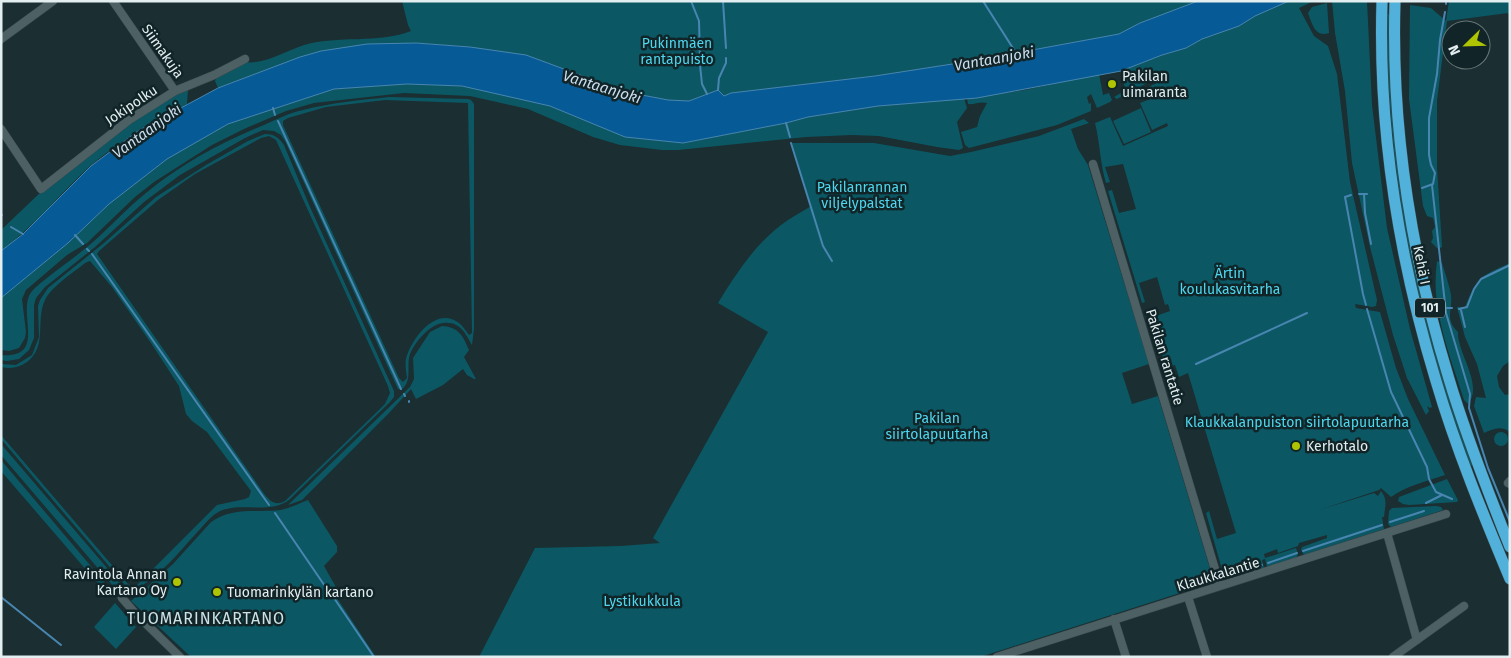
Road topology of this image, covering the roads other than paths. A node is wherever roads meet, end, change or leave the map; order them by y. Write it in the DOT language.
graph roads {
  1 [pos="53,1"];
  2 [pos="113,1"];
  3 [pos="1382,1"];
  4 [pos="1396,1"];
  5 [pos="1,39"];
  6 [pos="245,59"];
  7 [pos="175,91"];
  8 [pos="1,129"];
  9 [pos="1093,164"];
  10 [pos="1446,514"];
  11 [pos="1387,533"];
  12 [pos="1510,547"];
  13 [pos="1510,579"];
  14 [pos="1220,586"];
  15 [pos="1188,597"];
  16 [pos="122,598"];
  17 [pos="1464,606"];
  18 [pos="1114,619"];
  19 [pos="1417,640"];
  20 [pos="1018,654"];
  21 [pos="180,657"];
  22 [pos="996,657"];
  23 [pos="1126,657"];
  24 [pos="1207,657"];
  25 [pos="1393,657"];
  1 -- 5 [label="street"];
  2 -- 7 [label="street, Siimakuja"];
  3 -- 13 [label="highway, Kehä I / 101"];
  4 -- 12 [label="highway, Kehä I / 101"];
  6 -- 7 [label="street, Jokipolku"];
  7 -- 8 [label="street, Jokipolku"];
  9 -- 14 [label="street, Pakilan rantatie"];
  10 -- 11 [label="street, Klaukkalantie"];
  11 -- 14 [label="street, Klaukkalantie"];
  11 -- 19 [label="street"];
  14 -- 15 [label="street, Klaukkalantie"];
  15 -- 18 [label="street, Klaukkalantie"];
  15 -- 24 [label="street"];
  16 -- 21 [label="street"];
  17 -- 19 [label="street"];
  18 -- 20 [label="street, Klaukkalantie"];
  18 -- 23 [label="street"];
  19 -- 25 [label="street"];
  20 -- 22 [label="street, Klaukkalantie"];
}
